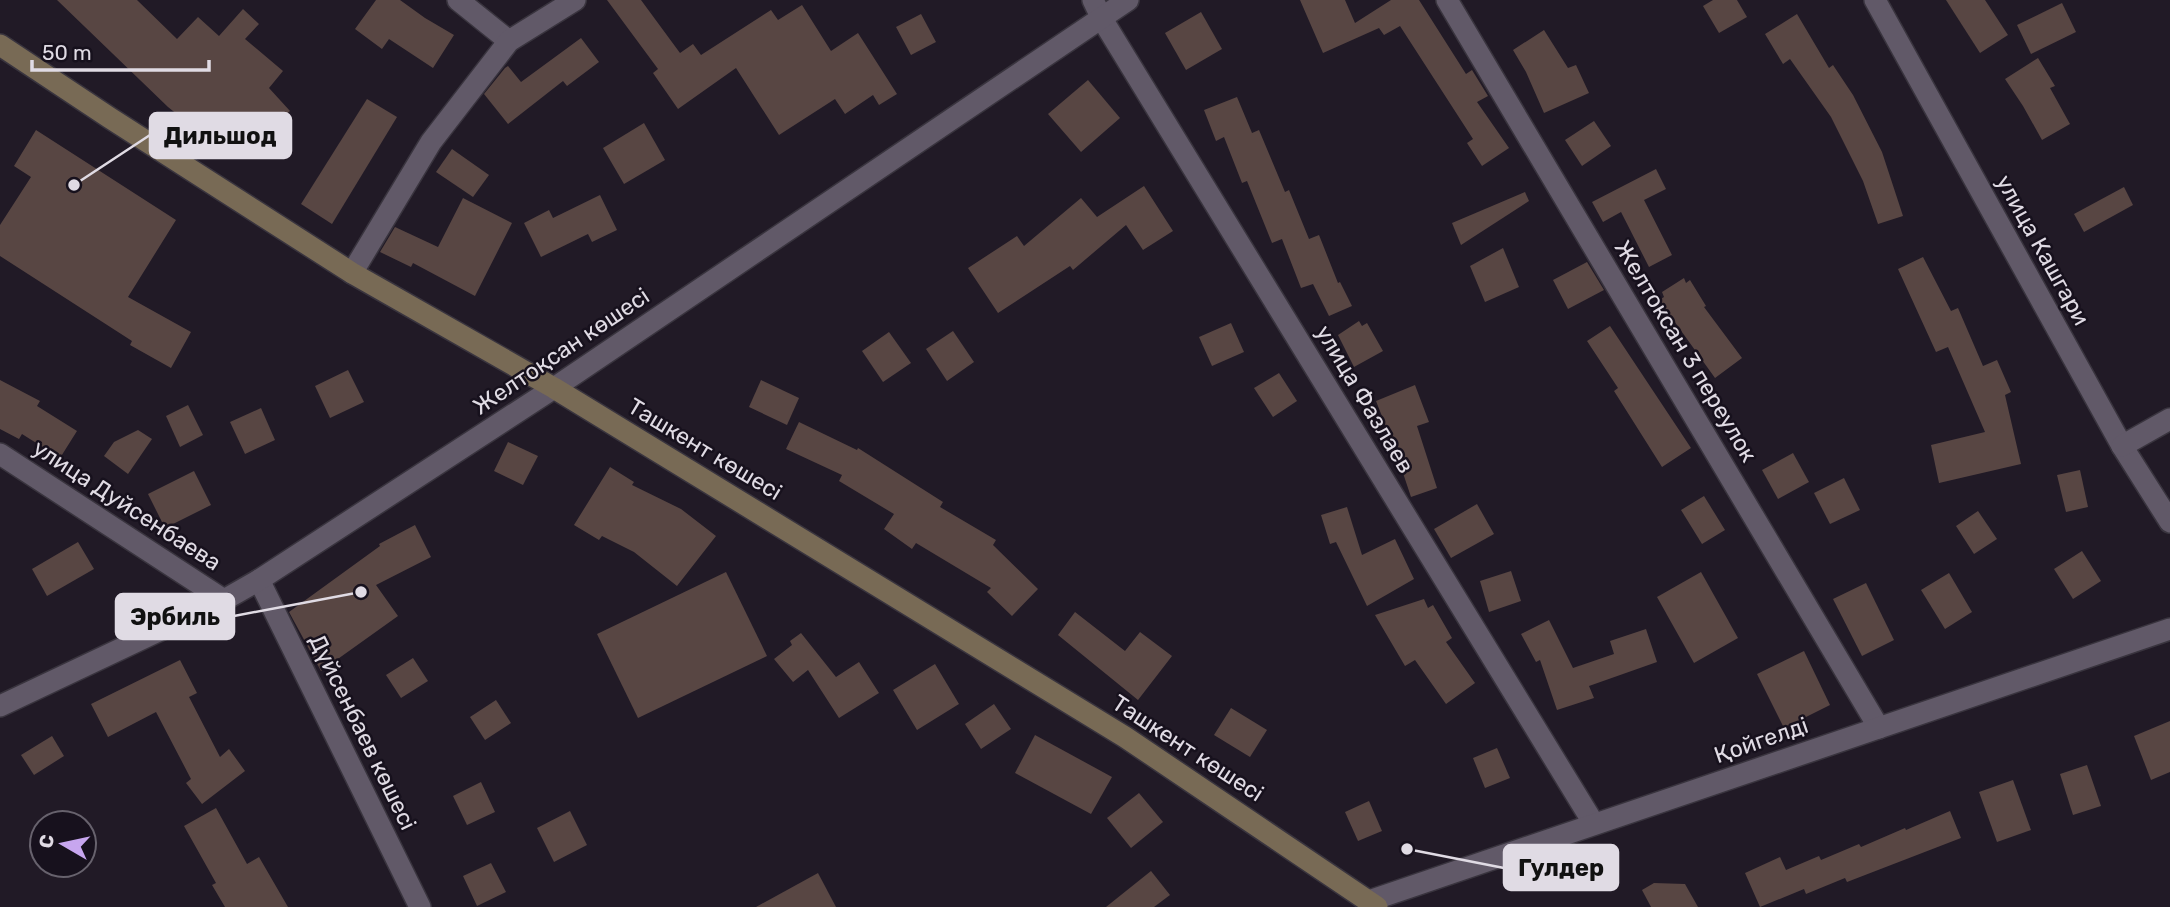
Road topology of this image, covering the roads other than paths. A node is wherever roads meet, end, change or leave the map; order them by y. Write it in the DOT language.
graph roads {
  1 [pos="457,0"];
  2 [pos="575,0"];
  3 [pos="1128,0"];
  4 [pos="1447,0"];
  5 [pos="1875,0"];
  6 [pos="1098,9"];
  7 [pos="509,41"];
  8 [pos="0,45"];
  9 [pos="352,273"];
  10 [pos="554,388"];
  11 [pos="2170,419"];
  12 [pos="2122,446"];
  13 [pos="0,454"];
  14 [pos="2170,522"];
  15 [pos="259,580"];
  16 [pos="225,600"];
  17 [pos="2170,629"];
  18 [pos="0,706"];
  19 [pos="1879,728"];
  20 [pos="1594,824"];
  21 [pos="1368,905"];
  22 [pos="420,907"];
  1 -- 7 [label="street"];
  2 -- 7 [label="street"];
  3 -- 6 [label="street, Желтоқсан көшесі"];
  4 -- 19 [label="street, Желтоксан 3 переулок"];
  5 -- 12 [label="street, улица Кашгари"];
  6 -- 10 [label="street, Желтоқсан көшесі"];
  6 -- 20 [label="street, улица Фазлаев"];
  7 -- 9 [label="street"];
  8 -- 9 [label="main road, Ташкент көшесі"];
  9 -- 10 [label="main road, Ташкент көшесі"];
  10 -- 15 [label="street, Желтоқсан көшесі"];
  10 -- 21 [label="main road, Ташкент көшесі"];
  11 -- 12 [label="street"];
  12 -- 14 [label="street, улица Кашгари"];
  13 -- 16 [label="street, улица Дуйсенбаева"];
  15 -- 16 [label="street, Желтоқсан көшесі"];
  15 -- 22 [label="street, Дүйсенбаев көшесі"];
  16 -- 18 [label="street, Желтоқсан көшесі"];
  17 -- 19 [label="street, Қойгелді"];
  19 -- 20 [label="street, Қойгелді"];
  20 -- 21 [label="street, Қойгелді"];
}
